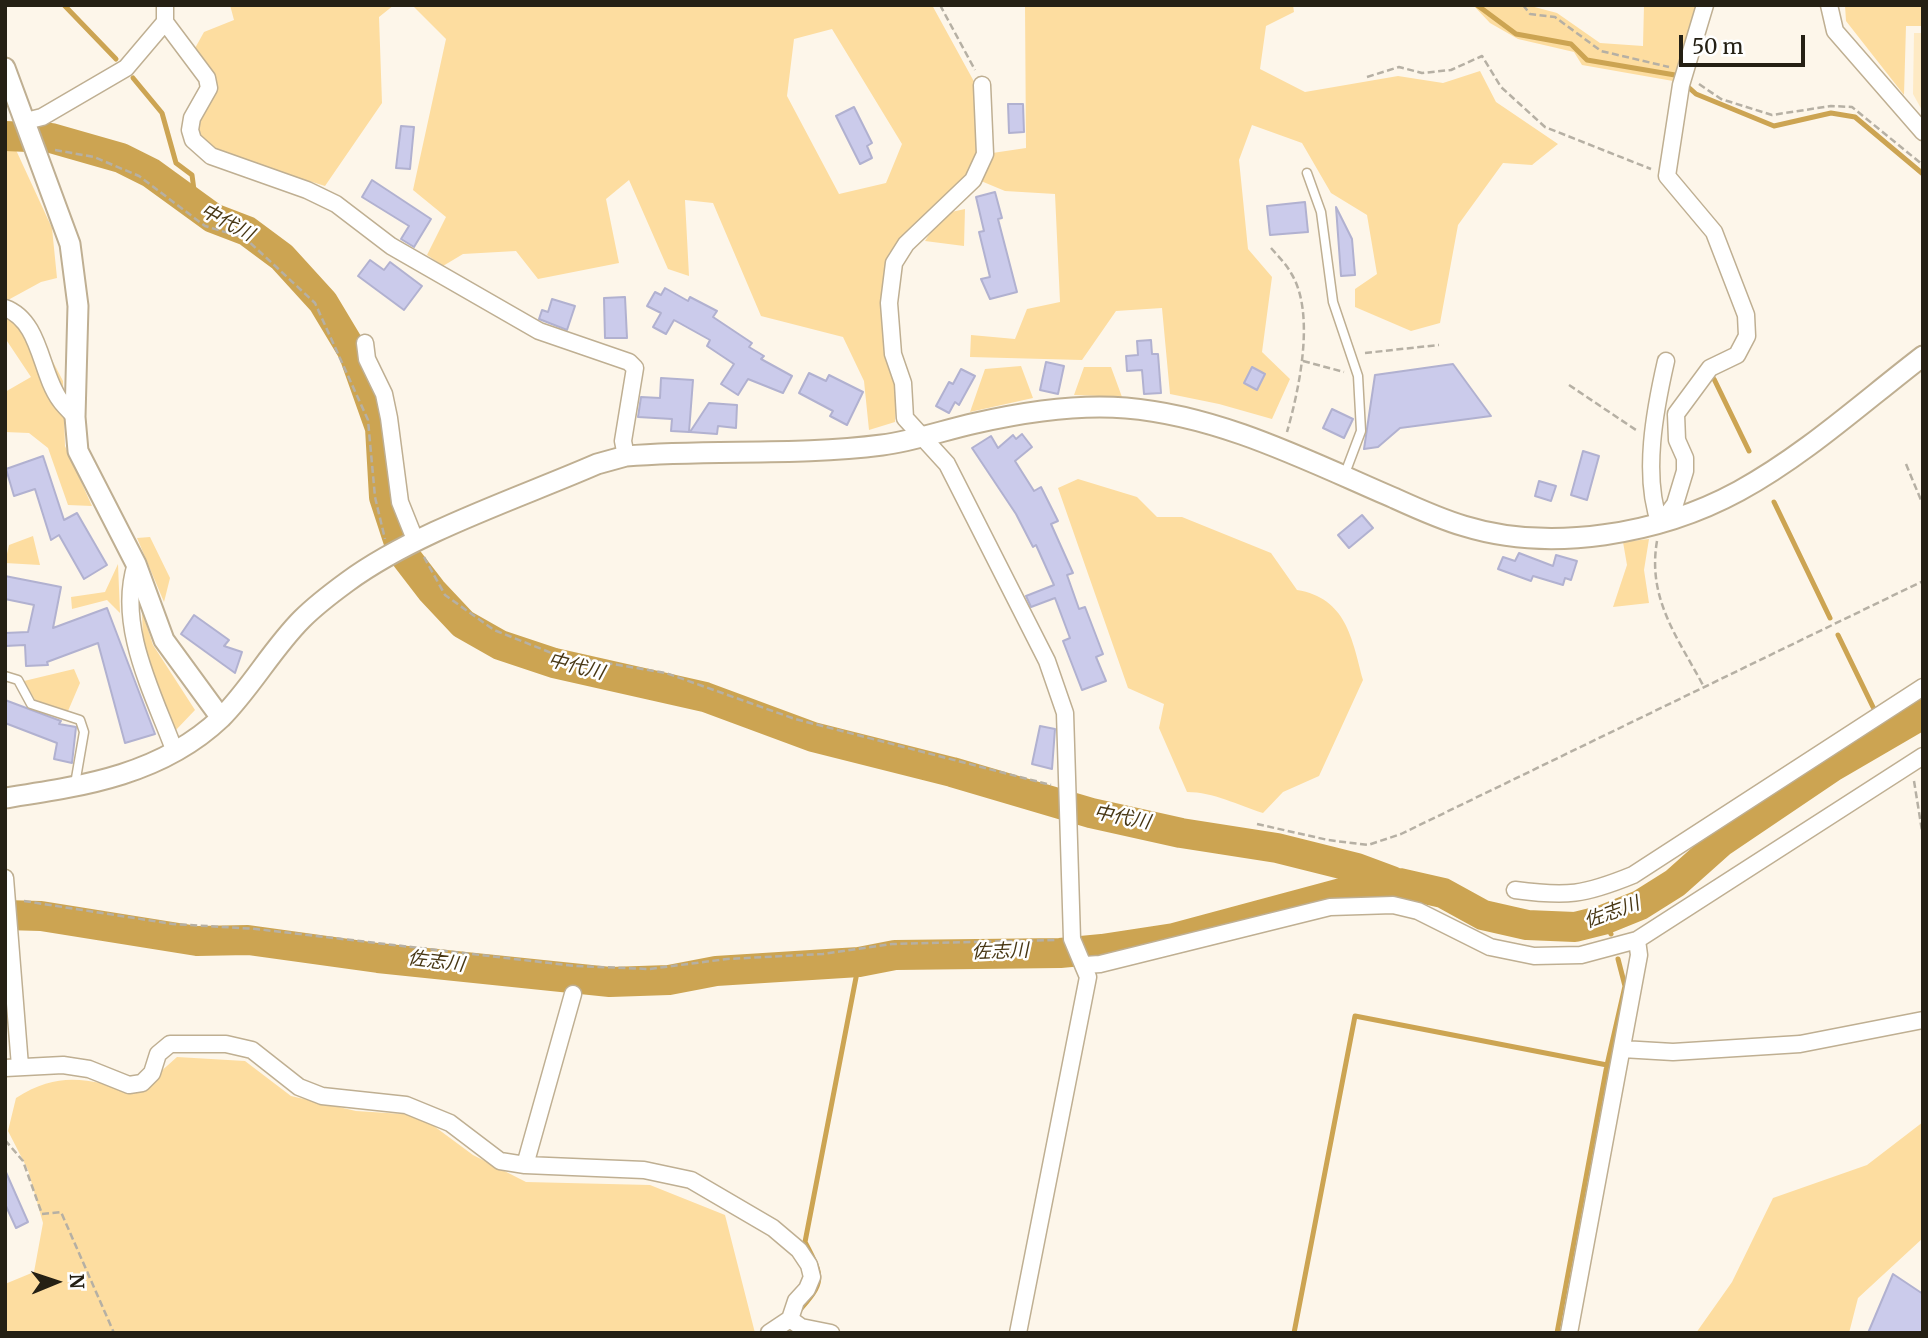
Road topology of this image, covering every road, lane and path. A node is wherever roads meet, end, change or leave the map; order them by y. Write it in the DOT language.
graph roads {
  1 [pos="940,5"];
  2 [pos="1523,5"];
  3 [pos="1705,5"];
  4 [pos="1829,5"];
  5 [pos="165,13"];
  6 [pos="5,68"];
  7 [pos="1367,77"];
  8 [pos="1682,80"];
  9 [pos="982,85"];
  10 [pos="26,121"];
  11 [pos="1923,132"];
  12 [pos="36,147"];
  13 [pos="1923,165"];
  14 [pos="1307,173"];
  15 [pos="1667,176"];
  16 [pos="1271,248"];
  17 [pos="5,309"];
  18 [pos="365,343"];
  19 [pos="1439,345"];
  20 [pos="1351,355"];
  21 [pos="1923,356"];
  22 [pos="1303,361"];
  23 [pos="1666,361"];
  24 [pos="1358,376"];
  25 [pos="1569,385"];
  26 [pos="75,417"];
  27 [pos="923,438"];
  28 [pos="1654,442"];
  29 [pos="1283,449"];
  30 [pos="626,456"];
  31 [pos="1906,464"];
  32 [pos="1344,476"];
  33 [pos="1923,505"];
  34 [pos="1660,524"];
  35 [pos="416,542"];
  36 [pos="389,556"];
  37 [pos="136,564"];
  38 [pos="1923,581"];
  39 [pos="5,676"];
  40 [pos="1704,687"];
  41 [pos="1923,687"];
  42 [pos="221,718"];
  43 [pos="175,752"];
  44 [pos="1917,759"];
  45 [pos="74,787"];
  46 [pos="1067,789"];
  47 [pos="5,798"];
  48 [pos="1257,824"];
  49 [pos="1923,837"];
  50 [pos="5,878"];
  51 [pos="1515,890"];
  52 [pos="7,900"];
  53 [pos="1072,939"];
  54 [pos="1637,940"];
  55 [pos="1085,965"];
  56 [pos="573,994"];
  57 [pos="1923,1020"];
  58 [pos="1622,1049"];
  59 [pos="12,1067"];
  60 [pos="5,1140"];
  61 [pos="525,1165"];
  62 [pos="790,1319"];
  63 [pos="114,1333"];
  64 [pos="769,1333"];
  65 [pos="831,1333"];
  66 [pos="1018,1333"];
  67 [pos="1569,1333"];
  1 -- 9 [label="path"];
  2 -- 8 [label="path"];
  3 -- 8 [label="street"];
  4 -- 11 [label="street"];
  5 -- 10 [label="street"];
  5 -- 30 [label="street"];
  6 -- 10 [label="street"];
  7 -- 15 [label="path"];
  8 -- 13 [label="path"];
  8 -- 15 [label="street"];
  9 -- 27 [label="street"];
  10 -- 12 [label="street"];
  12 -- 26 [label="street"];
  12 -- 36 [label="path"];
  14 -- 20 [label="lane"];
  15 -- 34 [label="street"];
  16 -- 22 [label="path"];
  17 -- 26 [label="street"];
  18 -- 35 [label="street"];
  19 -- 20 [label="path"];
  20 -- 24 [label="lane"];
  21 -- 34 [label="street"];
  22 -- 24 [label="path"];
  22 -- 29 [label="path"];
  23 -- 28 [label="street"];
  24 -- 32 [label="lane"];
  25 -- 28 [label="path"];
  26 -- 37 [label="street"];
  27 -- 29 [label="street"];
  27 -- 30 [label="street"];
  27 -- 46 [label="street"];
  28 -- 34 [label="street"];
  29 -- 32 [label="street"];
  30 -- 35 [label="street"];
  31 -- 33 [label="path"];
  32 -- 34 [label="street"];
  34 -- 40 [label="path"];
  35 -- 36 [label="street"];
  35 -- 46 [label="path"];
  36 -- 42 [label="street"];
  37 -- 42 [label="street"];
  37 -- 43 [label="street"];
  38 -- 40 [label="path"];
  39 -- 45 [label="lane"];
  40 -- 48 [label="path"];
  41 -- 51 [label="street"];
  42 -- 43 [label="street"];
  43 -- 45 [label="street"];
  44 -- 49 [label="path"];
  44 -- 54 [label="street"];
  45 -- 47 [label="street"];
  46 -- 53 [label="street"];
  50 -- 52 [label="street"];
  52 -- 53 [label="path"];
  52 -- 59 [label="street"];
  53 -- 55 [label="street"];
  54 -- 55 [label="street"];
  54 -- 58 [label="street"];
  55 -- 66 [label="street"];
  56 -- 61 [label="street"];
  57 -- 58 [label="street"];
  58 -- 67 [label="street"];
  59 -- 61 [label="street"];
  60 -- 63 [label="path"];
  61 -- 62 [label="street"];
  62 -- 64 [label="street"];
  62 -- 65 [label="street"];
}
